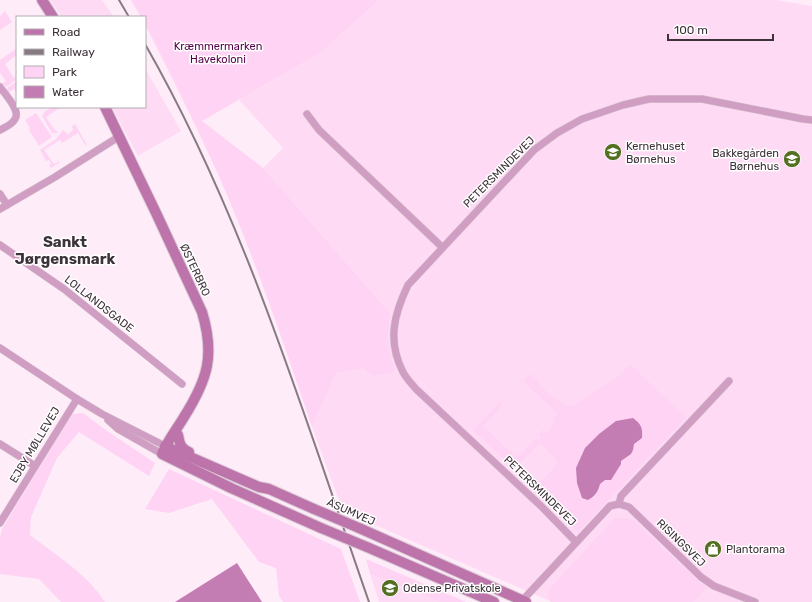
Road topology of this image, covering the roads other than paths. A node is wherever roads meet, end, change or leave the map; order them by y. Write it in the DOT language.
graph roads {
  1 [pos="42,0"];
  2 [pos="52,16"];
  3 [pos="0,87"];
  4 [pos="106,108"];
  5 [pos="307,114"];
  6 [pos="812,120"];
  7 [pos="0,130"];
  8 [pos="120,136"];
  9 [pos="0,194"];
  10 [pos="7,205"];
  11 [pos="0,209"];
  12 [pos="0,245"];
  13 [pos="442,247"];
  14 [pos="0,348"];
  15 [pos="729,381"];
  16 [pos="182,384"];
  17 [pos="77,399"];
  18 [pos="184,418"];
  19 [pos="178,435"];
  20 [pos="0,444"];
  21 [pos="166,451"];
  22 [pos="35,466"];
  23 [pos="269,489"];
  24 [pos="619,504"];
  25 [pos="2,515"];
  26 [pos="0,524"];
  27 [pos="576,542"];
  28 [pos="523,601"];
  29 [pos="494,602"];
  30 [pos="755,602"];
  1 -- 2 [label="street"];
  3 -- 7 [label="street"];
  4 -- 8 [label="street, ØSTERBRO"];
  5 -- 13 [label="street"];
  6 -- 13 [label="street, PETERSMINDEVEJ"];
  8 -- 10 [label="street"];
  8 -- 18 [label="street, ØSTERBRO"];
  9 -- 10 [label="street"];
  10 -- 11 [label="street"];
  12 -- 16 [label="street, LOLLANDSGADE"];
  13 -- 27 [label="street, PETERSMINDEVEJ"];
  14 -- 17 [label="street"];
  15 -- 24 [label="street, PETERSMINDEVEJ"];
  17 -- 21 [label="street"];
  17 -- 22 [label="street, EJBY MØLLEVEJ"];
  18 -- 19 [label="street, ØSTERBRO"];
  18 -- 21 [label="street, ØSTERBRO"];
  19 -- 21 [label="street, ØSTERBRO"];
  19 -- 23 [label="street"];
  20 -- 22 [label="street"];
  21 -- 23 [label="street, ÅSUMVEJ"];
  21 -- 29 [label="street, bridge"];
  22 -- 25 [label="street, EJBY MØLLEVEJ"];
  23 -- 28 [label="street, ÅSUMVEJ, bridge"];
  24 -- 27 [label="street, PETERSMINDEVEJ"];
  24 -- 30 [label="street, RISINGSVEJ"];
  25 -- 26 [label="street, EJBY MØLLEVEJ"];
  27 -- 28 [label="street, PETERSMINDEVEJ"];
}
